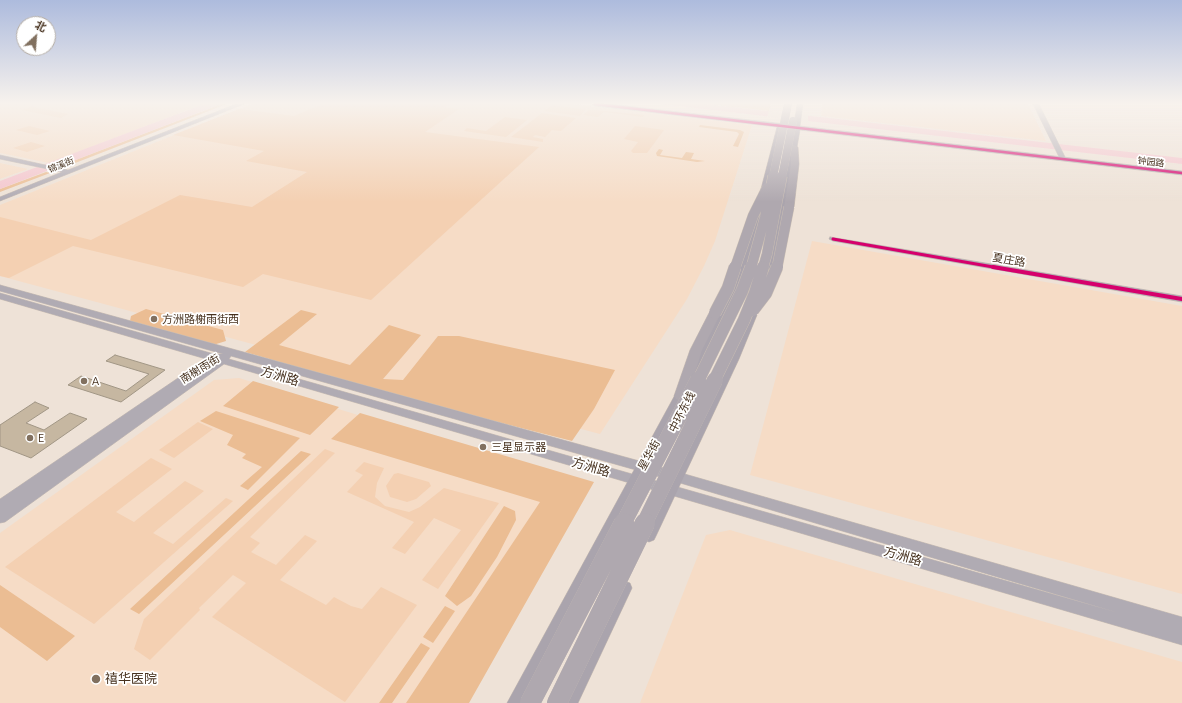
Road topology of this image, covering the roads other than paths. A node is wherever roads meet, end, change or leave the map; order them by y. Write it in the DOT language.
graph roads {
  1 [pos="152,137"];
  2 [pos="156,137"];
  3 [pos="784,137"];
  4 [pos="785,137"];
  5 [pos="787,137"];
  6 [pos="793,137"];
  7 [pos="925,137"];
  8 [pos="1052,137"];
  9 [pos="794,147"];
  10 [pos="1062,156"];
  11 [pos="0,157"];
  12 [pos="67,171"];
  13 [pos="1182,172"];
  14 [pos="773,178"];
  15 [pos="0,196"];
  16 [pos="0,199"];
  17 [pos="833,239"];
  18 [pos="0,288"];
  19 [pos="0,296"];
  20 [pos="1182,299"];
  21 [pos="744,320"];
  22 [pos="222,357"];
  23 [pos="681,396"];
  24 [pos="643,467"];
  25 [pos="677,477"];
  26 [pos="636,480"];
  27 [pos="671,490"];
  28 [pos="0,506"];
  29 [pos="0,518"];
  30 [pos="1182,624"];
  31 [pos="1182,638"];
  32 [pos="516,703"];
  33 [pos="530,703"];
  34 [pos="557,703"];
  35 [pos="569,703"];
  1 -- 12 [label="main road, 锦溪街"];
  2 -- 12 [label="main road, 锦溪街"];
  3 -- 23 [label="main road, 星华街"];
  4 -- 14 [label="highway, 中环东线, bridge"];
  5 -- 21 [label="highway, 中环东线, bridge"];
  6 -- 9 [label="main road, 星华街"];
  7 -- 10 [label="main road, 钟园路"];
  8 -- 10 [label="main road"];
  9 -- 21 [label="highway, bridge"];
  9 -- 25 [label="main road, 星华街"];
  10 -- 13 [label="main road, 钟园路"];
  11 -- 12 [label="main road"];
  12 -- 15 [label="main road, 锦溪街"];
  12 -- 16 [label="main road, 锦溪街"];
  14 -- 23 [label="highway, bridge"];
  14 -- 33 [label="highway, 中环东线, bridge"];
  17 -- 20 [label="main road, 夏庄路"];
  18 -- 22 [label="main road, 方洲路"];
  19 -- 22 [label="main road, 方洲路"];
  21 -- 34 [label="highway, 中环东线, bridge"];
  22 -- 24 [label="main road, 方洲路"];
  22 -- 26 [label="main road, 方洲路"];
  22 -- 28 [label="main road, 南榭雨街"];
  22 -- 29 [label="main road, 南榭雨街"];
  23 -- 24 [label="main road, 星华街"];
  24 -- 25 [label="main road, 方洲路"];
  24 -- 26 [label="main road, 星华街"];
  25 -- 27 [label="main road, 星华街"];
  25 -- 30 [label="main road, 方洲路"];
  26 -- 27 [label="main road, 方洲路"];
  26 -- 32 [label="main road, 星华街"];
  27 -- 31 [label="main road, 方洲路"];
  27 -- 35 [label="main road, 星华街"];
}
